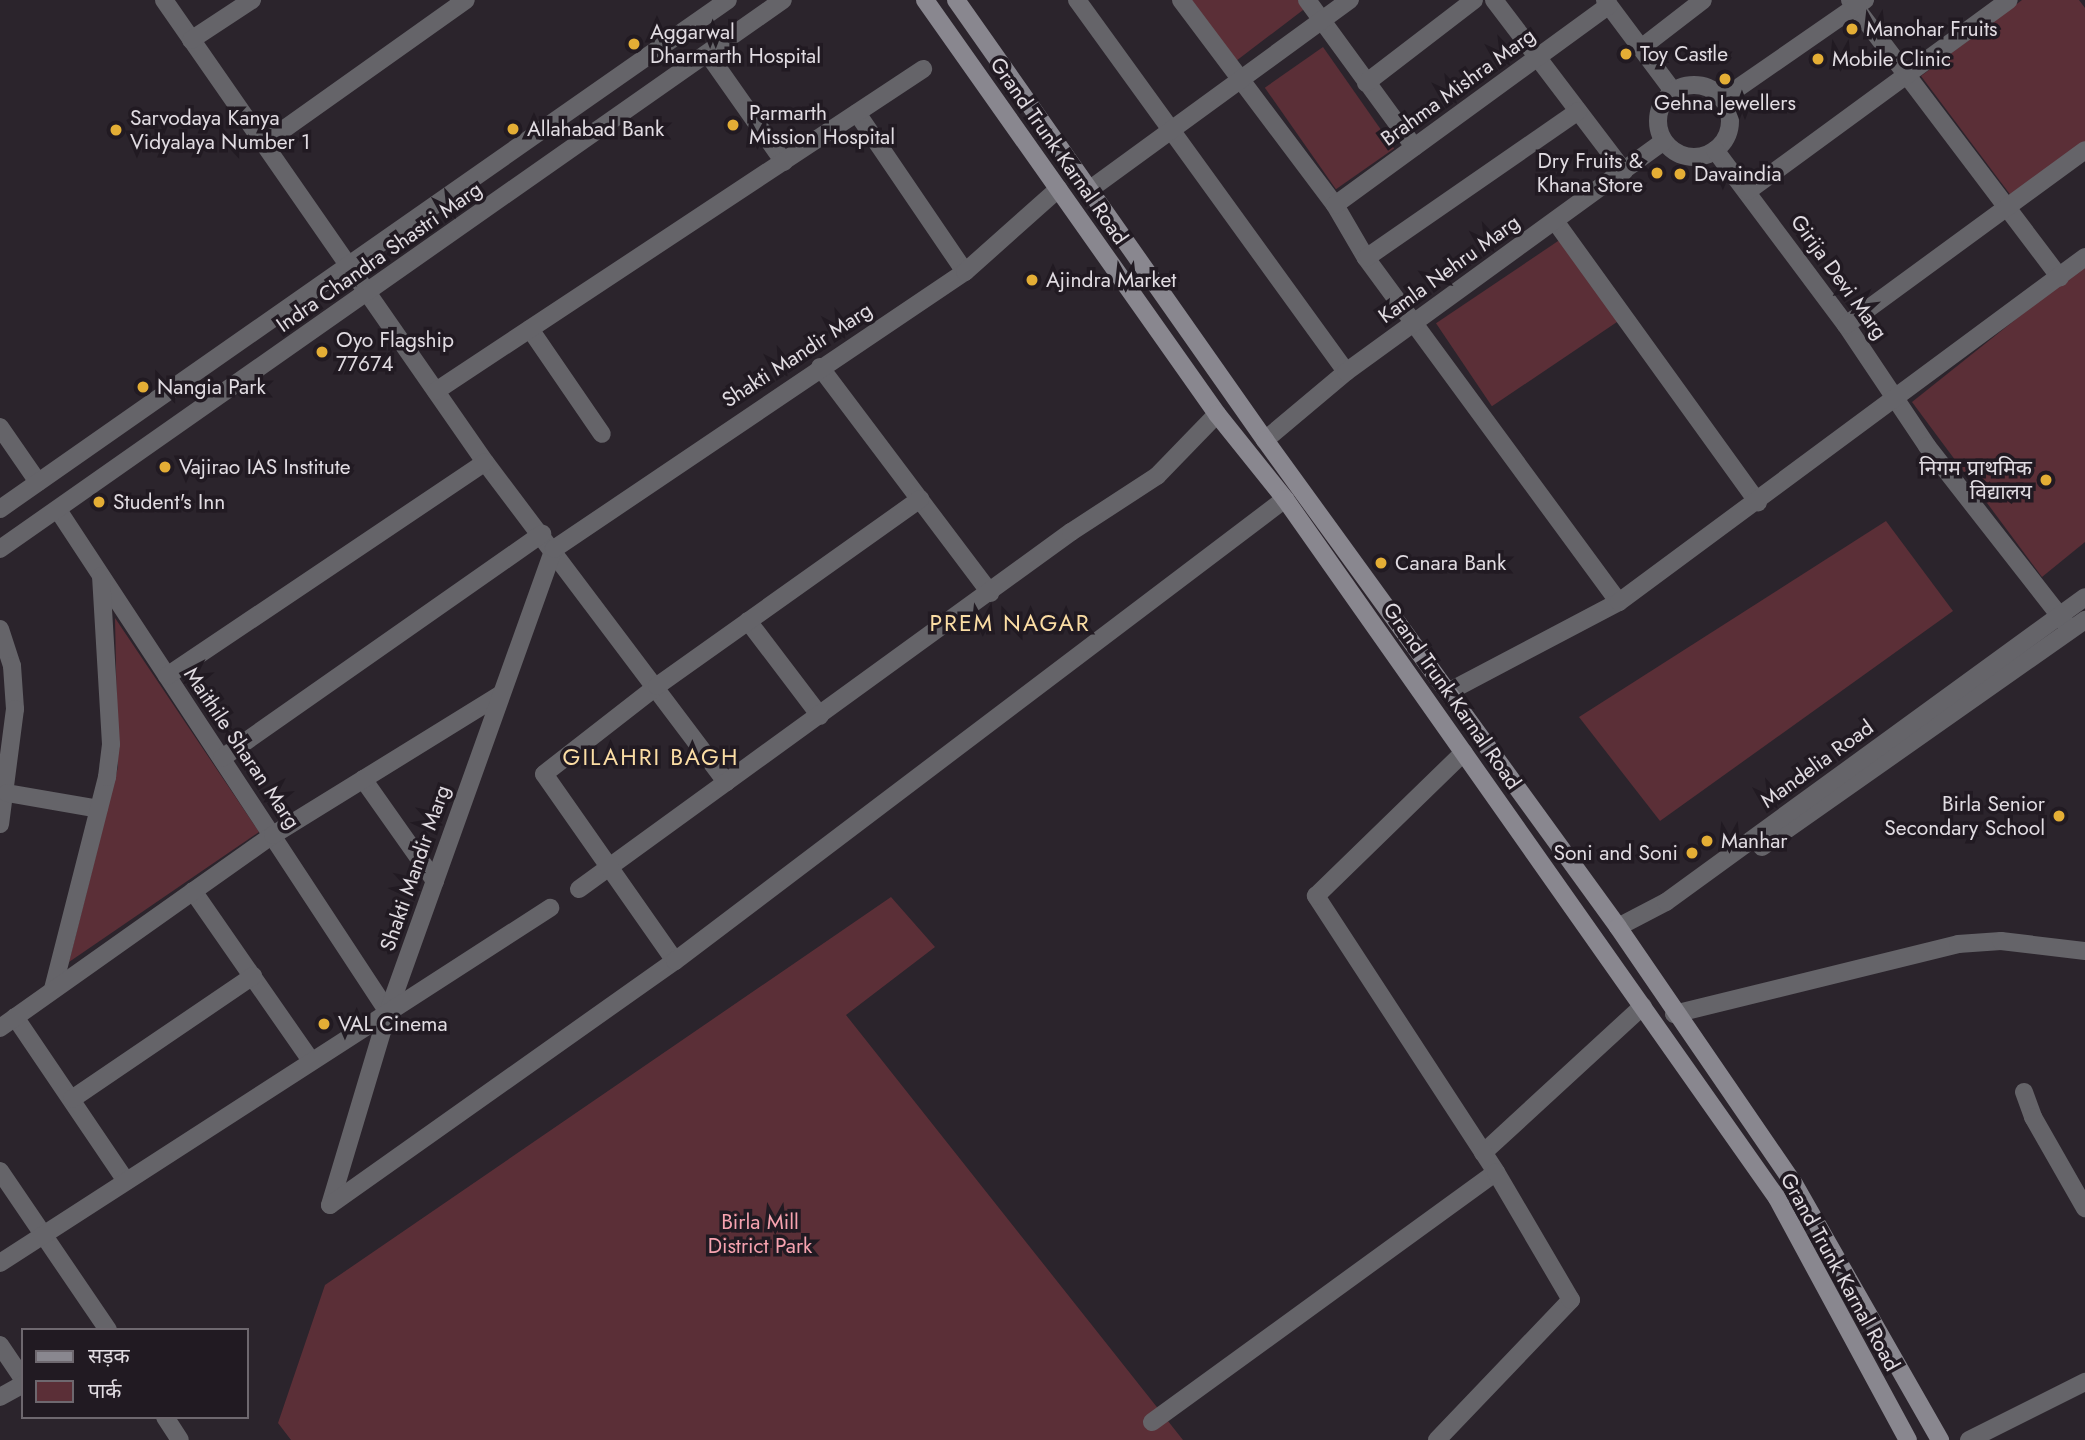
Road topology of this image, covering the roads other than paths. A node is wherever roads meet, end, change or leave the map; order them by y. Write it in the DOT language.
graph roads {
  1 [pos="164,0"];
  2 [pos="252,0"];
  3 [pos="466,0"];
  4 [pos="728,0"];
  5 [pos="783,0"];
  6 [pos="925,0"];
  7 [pos="956,0"];
  8 [pos="1077,0"];
  9 [pos="1181,0"];
  10 [pos="1307,0"];
  11 [pos="1350,0"];
  12 [pos="1474,0"];
  13 [pos="1494,0"];
  14 [pos="1703,0"];
  15 [pos="2009,0"];
  16 [pos="1856,2"];
  17 [pos="1607,3"];
  18 [pos="1322,21"];
  19 [pos="191,40"];
  20 [pos="1642,48"];
  21 [pos="708,54"];
  22 [pos="1539,56"];
  23 [pos="923,69"];
  24 [pos="1905,77"];
  25 [pos="1241,80"];
  26 [pos="1366,83"];
  27 [pos="1673,92"];
  28 [pos="1722,99"];
  29 [pos="1578,111"];
  30 [pos="857,113"];
  31 [pos="1171,132"];
  32 [pos="1664,141"];
  33 [pos="265,142"];
  34 [pos="1414,147"];
  35 [pos="1715,150"];
  36 [pos="2085,150"];
  37 [pos="784,162"];
  38 [pos="1623,171"];
  39 [pos="1058,189"];
  40 [pos="1089,190"];
  41 [pos="1748,191"];
  42 [pos="1335,205"];
  43 [pos="2008,208"];
  44 [pos="1555,220"];
  45 [pos="2085,257"];
  46 [pos="1366,258"];
  47 [pos="350,267"];
  48 [pos="965,272"];
  49 [pos="2060,278"];
  50 [pos="368,293"];
  51 [pos="1416,321"];
  52 [pos="1846,325"];
  53 [pos="530,329"];
  54 [pos="820,367"];
  55 [pos="1346,372"];
  56 [pos="436,391"];
  57 [pos="1897,399"];
  58 [pos="1217,414"];
  59 [pos="0,427"];
  60 [pos="602,434"];
  61 [pos="1265,440"];
  62 [pos="485,462"];
  63 [pos="38,482"];
  64 [pos="920,499"];
  65 [pos="1285,499"];
  66 [pos="1758,502"];
  67 [pos="0,509"];
  68 [pos="58,510"];
  69 [pos="542,534"];
  70 [pos="554,549"];
  71 [pos="0,550"];
  72 [pos="101,576"];
  73 [pos="990,593"];
  74 [pos="2085,597"];
  75 [pos="1619,603"];
  76 [pos="748,621"];
  77 [pos="2072,622"];
  78 [pos="0,629"];
  79 [pos="167,676"];
  80 [pos="657,686"];
  81 [pos="1448,692"];
  82 [pos="501,694"];
  83 [pos="820,716"];
  84 [pos="1464,752"];
  85 [pos="222,758"];
  86 [pos="363,779"];
  87 [pos="726,782"];
  88 [pos="7,793"];
  89 [pos="99,809"];
  90 [pos="0,824"];
  91 [pos="273,835"];
  92 [pos="606,867"];
  93 [pos="435,881"];
  94 [pos="579,889"];
  95 [pos="193,891"];
  96 [pos="550,908"];
  97 [pos="1618,926"];
  98 [pos="1598,940"];
  99 [pos="2085,951"];
  100 [pos="675,961"];
  101 [pos="253,976"];
  102 [pos="53,989"];
  103 [pos="1643,1006"];
  104 [pos="388,1012"];
  105 [pos="1674,1014"];
  106 [pos="15,1017"];
  107 [pos="0,1028"];
  108 [pos="311,1061"];
  109 [pos="2024,1092"];
  110 [pos="72,1099"];
  111 [pos="1483,1153"];
  112 [pos="0,1171"];
  113 [pos="1496,1172"];
  114 [pos="126,1181"];
  115 [pos="2085,1208"];
  116 [pos="45,1233"];
  117 [pos="0,1263"];
  118 [pos="107,1328"];
  119 [pos="0,1345"];
  120 [pos="21,1378"];
  121 [pos="21,1382"];
  122 [pos="2085,1382"];
  123 [pos="0,1396"];
  124 [pos="166,1419"];
  125 [pos="1152,1422"];
  126 [pos="180,1440"];
  127 [pos="1437,1440"];
  128 [pos="1908,1440"];
  129 [pos="1940,1440"];
  130 [pos="1969,1440"];
  1 -- 19 [label="street"];
  2 -- 19 [label="street"];
  3 -- 33 [label="street"];
  4 -- 47 [label="street, Indra Chandra Shastri Marg"];
  5 -- 21 [label="street, Indra Chandra Shastri Marg"];
  6 -- 39 [label="main road, Grand Trunk Karnal Road"];
  7 -- 40 [label="main road, Grand Trunk Karnal Road"];
  8 -- 31 [label="street"];
  9 -- 25 [label="street"];
  10 -- 18 [label="street"];
  11 -- 18 [label="street"];
  12 -- 26 [label="street"];
  13 -- 22 [label="street"];
  14 -- 20 [label="street"];
  15 -- 24 [label="street"];
  16 -- 24 [label="street"];
  16 -- 28 [label="street"];
  17 -- 20 [label="street"];
  17 -- 22 [label="street, Brahma Mishra Marg"];
  18 -- 25 [label="street"];
  18 -- 26 [label="street"];
  19 -- 33 [label="street"];
  20 -- 27 [label="street"];
  21 -- 37 [label="street"];
  21 -- 50 [label="street, Indra Chandra Shastri Marg"];
  22 -- 29 [label="street"];
  22 -- 34 [label="street, Brahma Mishra Marg"];
  23 -- 30 [label="street"];
  24 -- 41 [label="street"];
  24 -- 43 [label="street"];
  25 -- 31 [label="street"];
  25 -- 42 [label="street"];
  26 -- 34 [label="street"];
  27 -- 28 [label="street"];
  27 -- 32 [label="street"];
  28 -- 35 [label="street"];
  29 -- 38 [label="street"];
  29 -- 46 [label="street"];
  30 -- 37 [label="street"];
  30 -- 48 [label="street"];
  31 -- 40 [label="street"];
  31 -- 55 [label="street"];
  32 -- 35 [label="street"];
  32 -- 38 [label="street, Kamla Nehru Marg"];
  33 -- 47 [label="street"];
  34 -- 42 [label="street, Brahma Mishra Marg"];
  35 -- 41 [label="street, Girija Devi Marg"];
  36 -- 43 [label="street"];
  37 -- 53 [label="street"];
  38 -- 44 [label="street, Kamla Nehru Marg"];
  39 -- 48 [label="street, Shakti Mandir Marg"];
  39 -- 58 [label="main road, Grand Trunk Karnal Road"];
  40 -- 61 [label="main road, Grand Trunk Karnal Road"];
  41 -- 52 [label="street, Girija Devi Marg"];
  42 -- 46 [label="street"];
  43 -- 49 [label="street"];
  43 -- 52 [label="street"];
  44 -- 51 [label="street, Kamla Nehru Marg"];
  44 -- 66 [label="street"];
  45 -- 49 [label="street"];
  46 -- 51 [label="street"];
  47 -- 50 [label="street"];
  47 -- 63 [label="street, Indra Chandra Shastri Marg"];
  48 -- 54 [label="street, Shakti Mandir Marg"];
  49 -- 57 [label="street"];
  50 -- 56 [label="street"];
  50 -- 68 [label="street, Indra Chandra Shastri Marg"];
  51 -- 55 [label="street, Kamla Nehru Marg"];
  51 -- 75 [label="street"];
  52 -- 57 [label="street, Girija Devi Marg"];
  53 -- 56 [label="street"];
  53 -- 60 [label="street"];
  54 -- 64 [label="street"];
  54 -- 70 [label="street, Shakti Mandir Marg"];
  55 -- 61 [label="street, Kamla Nehru Marg"];
  56 -- 62 [label="street"];
  57 -- 66 [label="street"];
  57 -- 77 [label="street, Girija Devi Marg"];
  58 -- 65 [label="main road, Grand Trunk Karnal Road"];
  58 -- 73 [label="street"];
  59 -- 63 [label="street"];
  61 -- 81 [label="main road, Grand Trunk Karnal Road"];
  62 -- 69 [label="street"];
  62 -- 79 [label="street"];
  63 -- 67 [label="street, Indra Chandra Shastri Marg"];
  64 -- 73 [label="street"];
  64 -- 76 [label="street"];
  65 -- 84 [label="main road, Grand Trunk Karnal Road"];
  65 -- 100 [label="street"];
  66 -- 75 [label="street"];
  68 -- 71 [label="street, Indra Chandra Shastri Marg"];
  68 -- 72 [label="street, Maithile Sharan Marg"];
  69 -- 70 [label="street"];
  69 -- 85 [label="street"];
  70 -- 80 [label="street"];
  70 -- 82 [label="street, Shakti Mandir Marg"];
  72 -- 79 [label="street, Maithile Sharan Marg"];
  72 -- 89 [label="street"];
  73 -- 83 [label="street"];
  74 -- 77 [label="street, Mandelia Road"];
  75 -- 81 [label="street"];
  76 -- 80 [label="street"];
  76 -- 83 [label="street"];
  77 -- 97 [label="street, Mandelia Road"];
  78 -- 88 [label="street"];
  79 -- 85 [label="street, Maithile Sharan Marg"];
  80 -- 87 [label="street"];
  80 -- 92 [label="street"];
  81 -- 97 [label="main road, Grand Trunk Karnal Road"];
  82 -- 86 [label="street"];
  82 -- 93 [label="street, Shakti Mandir Marg"];
  83 -- 87 [label="street"];
  84 -- 98 [label="main road, Grand Trunk Karnal Road"];
  84 -- 111 [label="street"];
  85 -- 91 [label="street, Maithile Sharan Marg"];
  86 -- 91 [label="street"];
  86 -- 93 [label="street"];
  87 -- 92 [label="street"];
  88 -- 89 [label="street"];
  88 -- 90 [label="street"];
  89 -- 102 [label="street"];
  91 -- 95 [label="street"];
  91 -- 104 [label="street, Maithile Sharan Marg"];
  92 -- 94 [label="street"];
  92 -- 100 [label="street"];
  93 -- 104 [label="street, Shakti Mandir Marg"];
  95 -- 101 [label="street"];
  95 -- 102 [label="street"];
  96 -- 104 [label="street"];
  97 -- 98 [label="main road"];
  97 -- 105 [label="main road, Grand Trunk Karnal Road"];
  98 -- 103 [label="main road, Grand Trunk Karnal Road"];
  99 -- 105 [label="street"];
  100 -- 104 [label="street, Shakti Mandir Marg"];
  101 -- 108 [label="street"];
  101 -- 110 [label="street"];
  102 -- 106 [label="street"];
  103 -- 111 [label="street"];
  103 -- 128 [label="main road, Grand Trunk Karnal Road"];
  104 -- 108 [label="street"];
  105 -- 129 [label="main road, Grand Trunk Karnal Road"];
  106 -- 107 [label="street"];
  106 -- 110 [label="street"];
  108 -- 114 [label="street"];
  109 -- 115 [label="street"];
  110 -- 114 [label="street"];
  111 -- 113 [label="street"];
  112 -- 116 [label="street"];
  113 -- 125 [label="street"];
  113 -- 127 [label="street"];
  114 -- 116 [label="street"];
  116 -- 117 [label="street"];
  116 -- 118 [label="street"];
  119 -- 120 [label="street"];
  121 -- 123 [label="street"];
  122 -- 130 [label="street"];
  124 -- 126 [label="street"];
}
